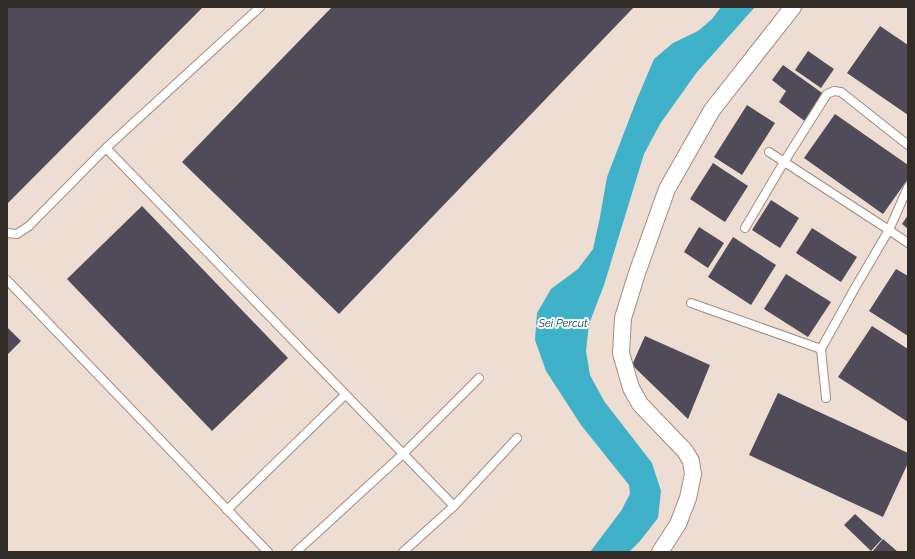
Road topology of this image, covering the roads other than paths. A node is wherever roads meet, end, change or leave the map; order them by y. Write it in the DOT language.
graph roads {
  1 [pos="260,7"];
  2 [pos="793,7"];
  3 [pos="908,145"];
  4 [pos="106,148"];
  5 [pos="769,152"];
  6 [pos="784,162"];
  7 [pos="908,187"];
  8 [pos="745,228"];
  9 [pos="889,230"];
  10 [pos="7,234"];
  11 [pos="908,243"];
  12 [pos="7,280"];
  13 [pos="691,302"];
  14 [pos="821,349"];
  15 [pos="479,378"];
  16 [pos="345,395"];
  17 [pos="826,398"];
  18 [pos="517,438"];
  19 [pos="403,454"];
  20 [pos="454,506"];
  21 [pos="227,510"];
  22 [pos="268,552"];
  23 [pos="296,552"];
  24 [pos="403,552"];
  25 [pos="660,552"];
  1 -- 4 [label="lane"];
  2 -- 25 [label="street"];
  3 -- 6 [label="lane"];
  4 -- 10 [label="lane"];
  4 -- 16 [label="lane"];
  5 -- 6 [label="lane"];
  6 -- 8 [label="lane"];
  6 -- 9 [label="lane"];
  7 -- 9 [label="lane"];
  9 -- 11 [label="lane"];
  9 -- 14 [label="lane"];
  12 -- 21 [label="lane"];
  13 -- 14 [label="lane"];
  14 -- 17 [label="lane"];
  15 -- 19 [label="lane"];
  16 -- 19 [label="lane"];
  16 -- 21 [label="lane"];
  18 -- 20 [label="lane"];
  19 -- 20 [label="lane"];
  19 -- 23 [label="lane"];
  20 -- 24 [label="lane"];
  21 -- 22 [label="lane"];
}
